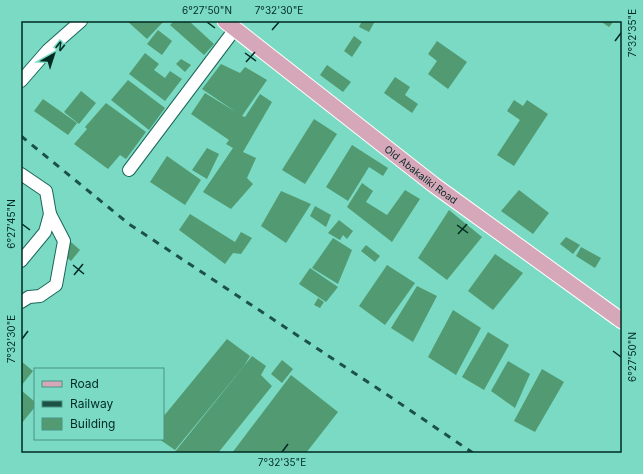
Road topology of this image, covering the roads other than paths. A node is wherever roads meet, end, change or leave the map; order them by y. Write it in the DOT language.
graph roads {
  1 [pos="81,21"];
  2 [pos="230,25"];
  3 [pos="21,81"];
  4 [pos="129,170"];
  5 [pos="21,174"];
  6 [pos="50,214"];
  7 [pos="21,262"];
  8 [pos="21,302"];
  9 [pos="622,321"];
  1 -- 3 [label="street"];
  2 -- 4 [label="street"];
  2 -- 9 [label="main road, Old Abakaliki Road"];
  5 -- 6 [label="street"];
  6 -- 7 [label="street"];
  6 -- 8 [label="street"];
}
